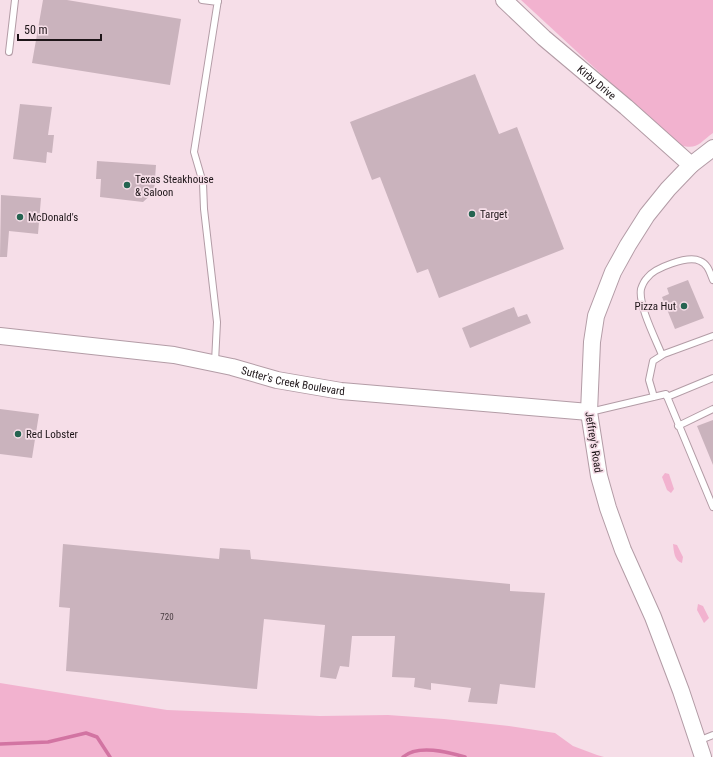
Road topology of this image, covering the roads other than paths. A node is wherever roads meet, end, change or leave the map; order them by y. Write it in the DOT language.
graph roads {
  1 [pos="15,0"];
  2 [pos="202,0"];
  3 [pos="504,0"];
  4 [pos="218,1"];
  5 [pos="9,52"];
  6 [pos="713,148"];
  7 [pos="691,165"];
  8 [pos="713,280"];
  9 [pos="0,336"];
  10 [pos="713,336"];
  11 [pos="662,355"];
  12 [pos="215,364"];
  13 [pos="713,378"];
  14 [pos="654,397"];
  15 [pos="667,397"];
  16 [pos="713,410"];
  17 [pos="589,412"];
  18 [pos="678,426"];
  19 [pos="713,507"];
  20 [pos="713,735"];
  21 [pos="698,741"];
  22 [pos="704,757"];
  1 -- 5 [label="lane"];
  2 -- 4 [label="lane"];
  3 -- 7 [label="street, Kirby Drive"];
  4 -- 12 [label="lane"];
  6 -- 7 [label="street, Jeffrey's Road"];
  7 -- 17 [label="street, Jeffrey's Road"];
  8 -- 11 [label="lane"];
  9 -- 12 [label="street, Sutter's Creek Boulevard"];
  10 -- 11 [label="lane"];
  11 -- 14 [label="lane"];
  12 -- 17 [label="street, Sutter's Creek Boulevard"];
  13 -- 15 [label="lane"];
  14 -- 15 [label="lane"];
  14 -- 17 [label="lane"];
  15 -- 18 [label="lane"];
  16 -- 18 [label="lane"];
  17 -- 21 [label="street, Jeffrey's Road"];
  18 -- 19 [label="lane"];
  20 -- 21 [label="lane"];
  21 -- 22 [label="street, Jeffrey's Road"];
}
